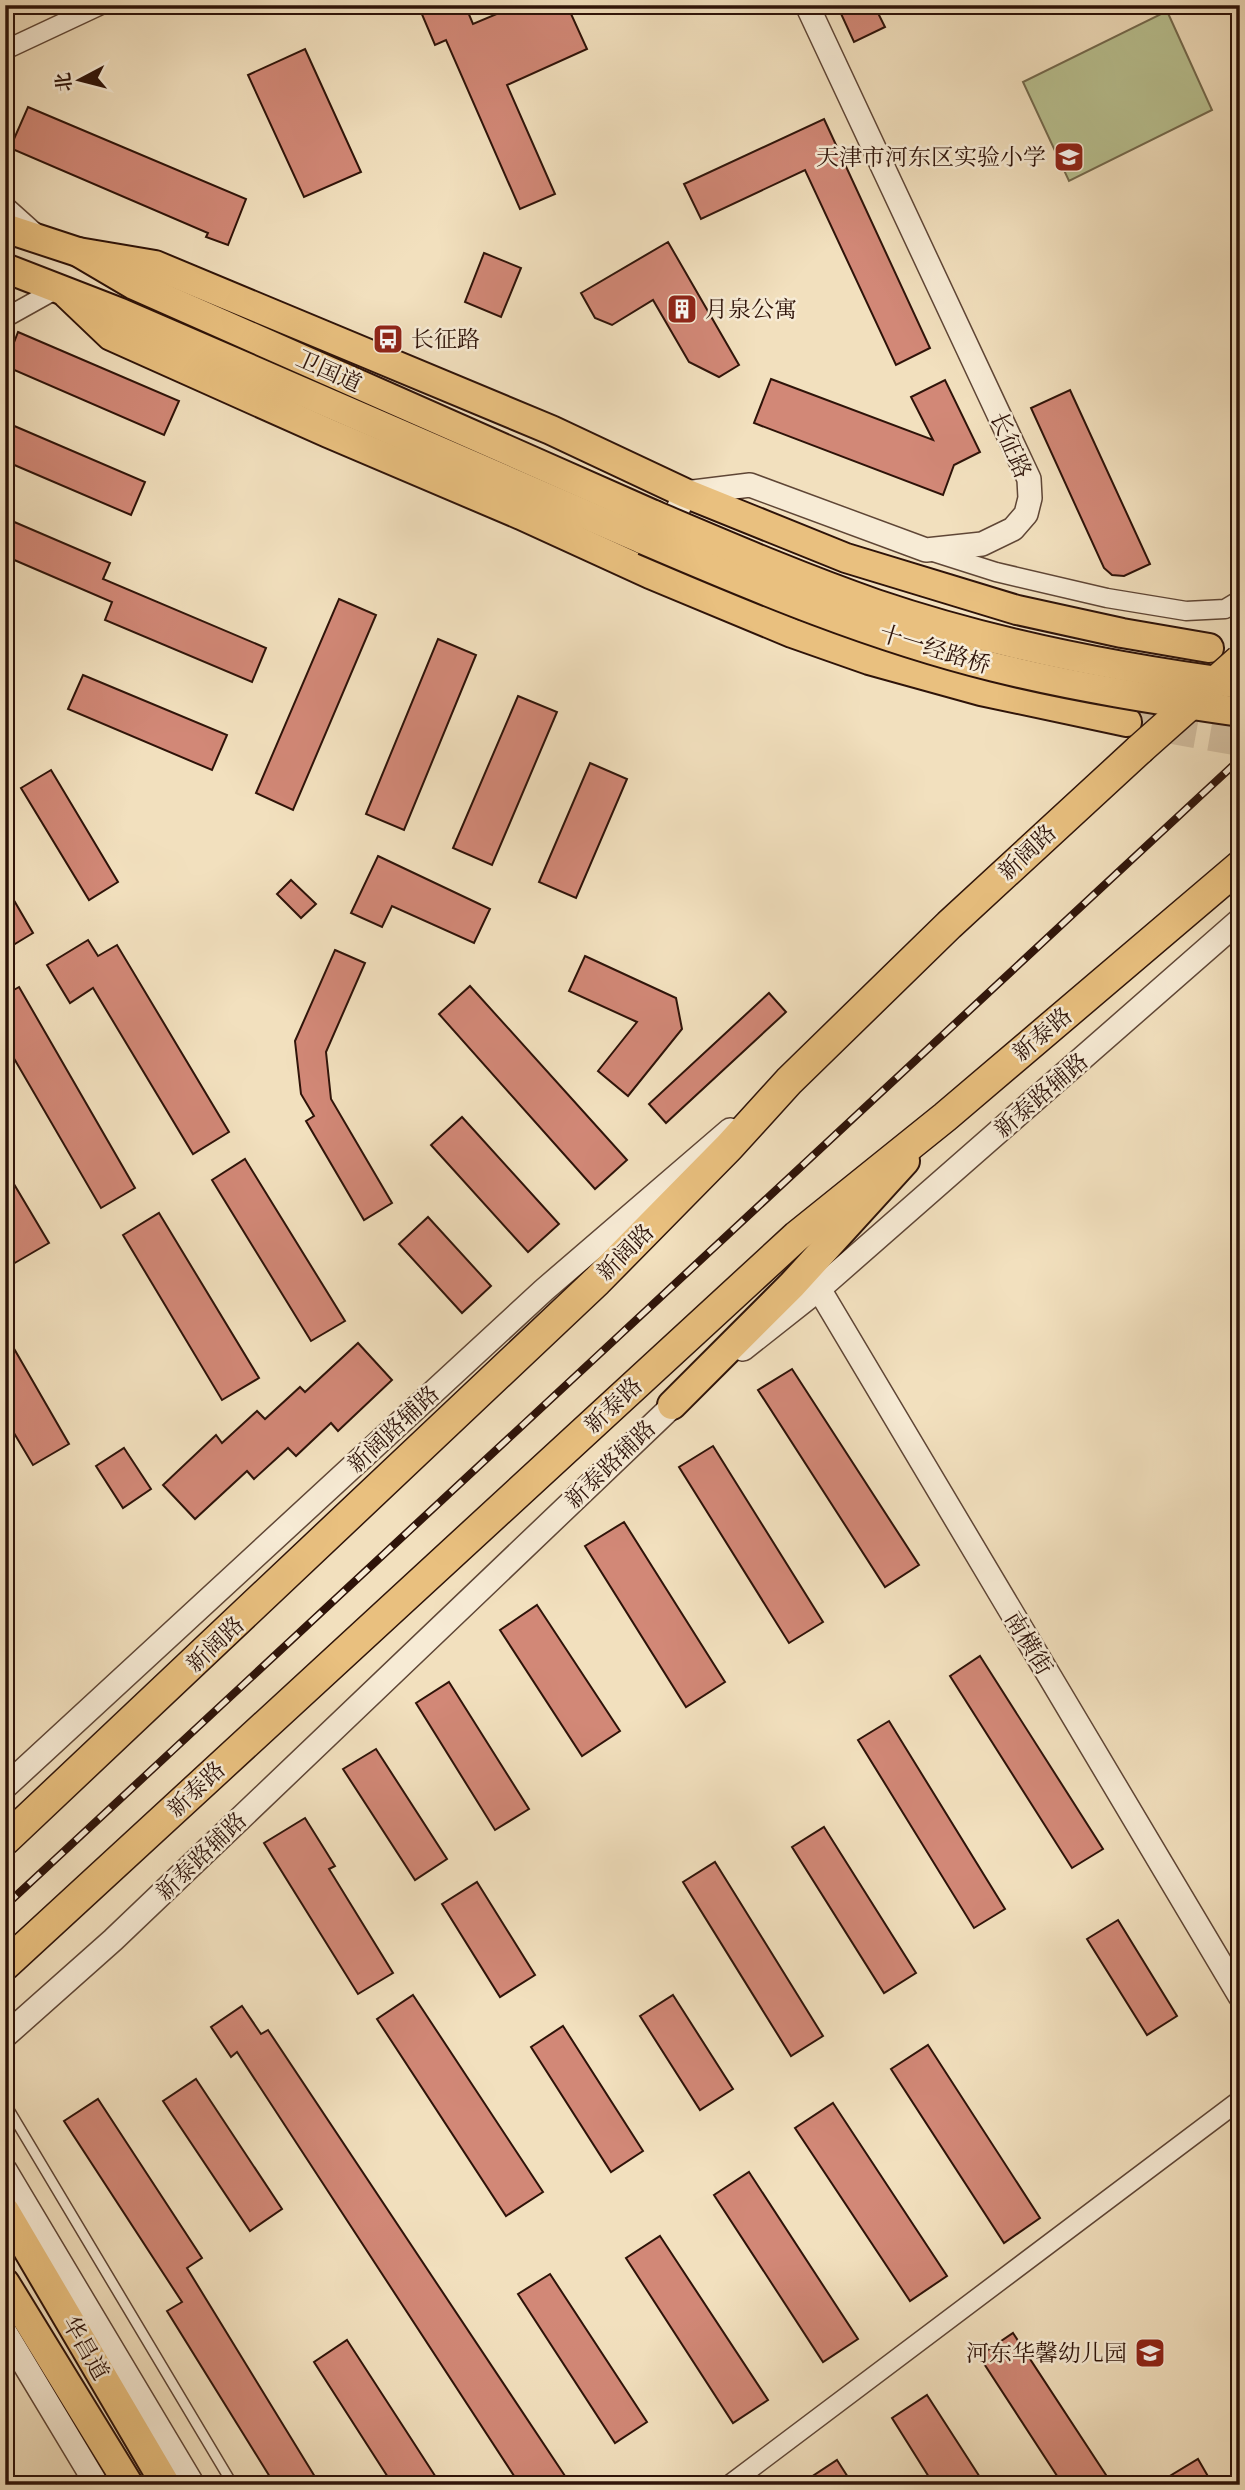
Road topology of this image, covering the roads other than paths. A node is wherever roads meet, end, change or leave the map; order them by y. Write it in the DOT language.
graph roads {
  1 [pos="101,5"];
  2 [pos="807,5"];
  3 [pos="5,50"];
  4 [pos="5,209"];
  5 [pos="5,228"];
  6 [pos="39,239"];
  7 [pos="78,253"];
  8 [pos="7,269"];
  9 [pos="62,292"];
  10 [pos="5,318"];
  11 [pos="685,493"];
  12 [pos="649,527"];
  13 [pos="926,550"];
  14 [pos="650,575"];
  15 [pos="1240,600"];
  16 [pos="1209,648"];
  17 [pos="1240,660"];
  18 [pos="1240,684"];
  19 [pos="1240,712"];
  20 [pos="1127,722"];
  21 [pos="1240,866"];
  22 [pos="1240,920"];
  23 [pos="789,1081"];
  24 [pos="945,1117"];
  25 [pos="819,1289"];
  26 [pos="672,1405"];
  27 [pos="5,1787"];
  28 [pos="5,1840"];
  29 [pos="5,1965"];
  30 [pos="1240,1996"];
  31 [pos="5,2036"];
  32 [pos="1240,2100"];
  33 [pos="5,2103"];
  34 [pos="5,2170"];
  35 [pos="5,2211"];
  36 [pos="5,2283"];
  37 [pos="5,2332"];
  38 [pos="97,2485"];
  39 [pos="129,2485"];
  40 [pos="166,2485"];
  41 [pos="193,2485"];
  42 [pos="233,2485"];
  43 [pos="729,2485"];
  1 -- 3 [label="street"];
  2 -- 13 [label="street, 长征路"];
  4 -- 6 [label="street"];
  5 -- 6 [label="main road, 卫国道"];
  6 -- 7 [label="main road, 卫国道"];
  7 -- 11 [label="main road"];
  7 -- 12 [label="main road, 卫国道"];
  8 -- 9 [label="main road, 卫国道"];
  9 -- 10 [label="street"];
  9 -- 12 [label="main road, 卫国道"];
  9 -- 14 [label="main road"];
  11 -- 13 [label="street, 长征路"];
  11 -- 14 [label="street"];
  11 -- 16 [label="main road"];
  12 -- 18 [label="main road, 十一经路桥, bridge"];
  12 -- 19 [label="main road, 十一经路桥, bridge"];
  13 -- 15 [label="street"];
  14 -- 20 [label="main road"];
  17 -- 23 [label="highway, 新阔路, bridge"];
  21 -- 24 [label="highway, 新泰路"];
  22 -- 25 [label="street, 新泰路辅路"];
  23 -- 27 [label="street, 新阔路辅路"];
  23 -- 28 [label="highway, 新阔路"];
  24 -- 26 [label="main road"];
  24 -- 29 [label="highway, 新泰路"];
  25 -- 26 [label="street, 新泰路辅路"];
  25 -- 30 [label="street, 南横街"];
  26 -- 31 [label="street, 新泰路辅路"];
  32 -- 43 [label="street"];
  33 -- 42 [label="lane"];
  34 -- 41 [label="street"];
  35 -- 40 [label="main road, 华昌道"];
  36 -- 39 [label="main road, 华昌道"];
  37 -- 38 [label="street"];
}
